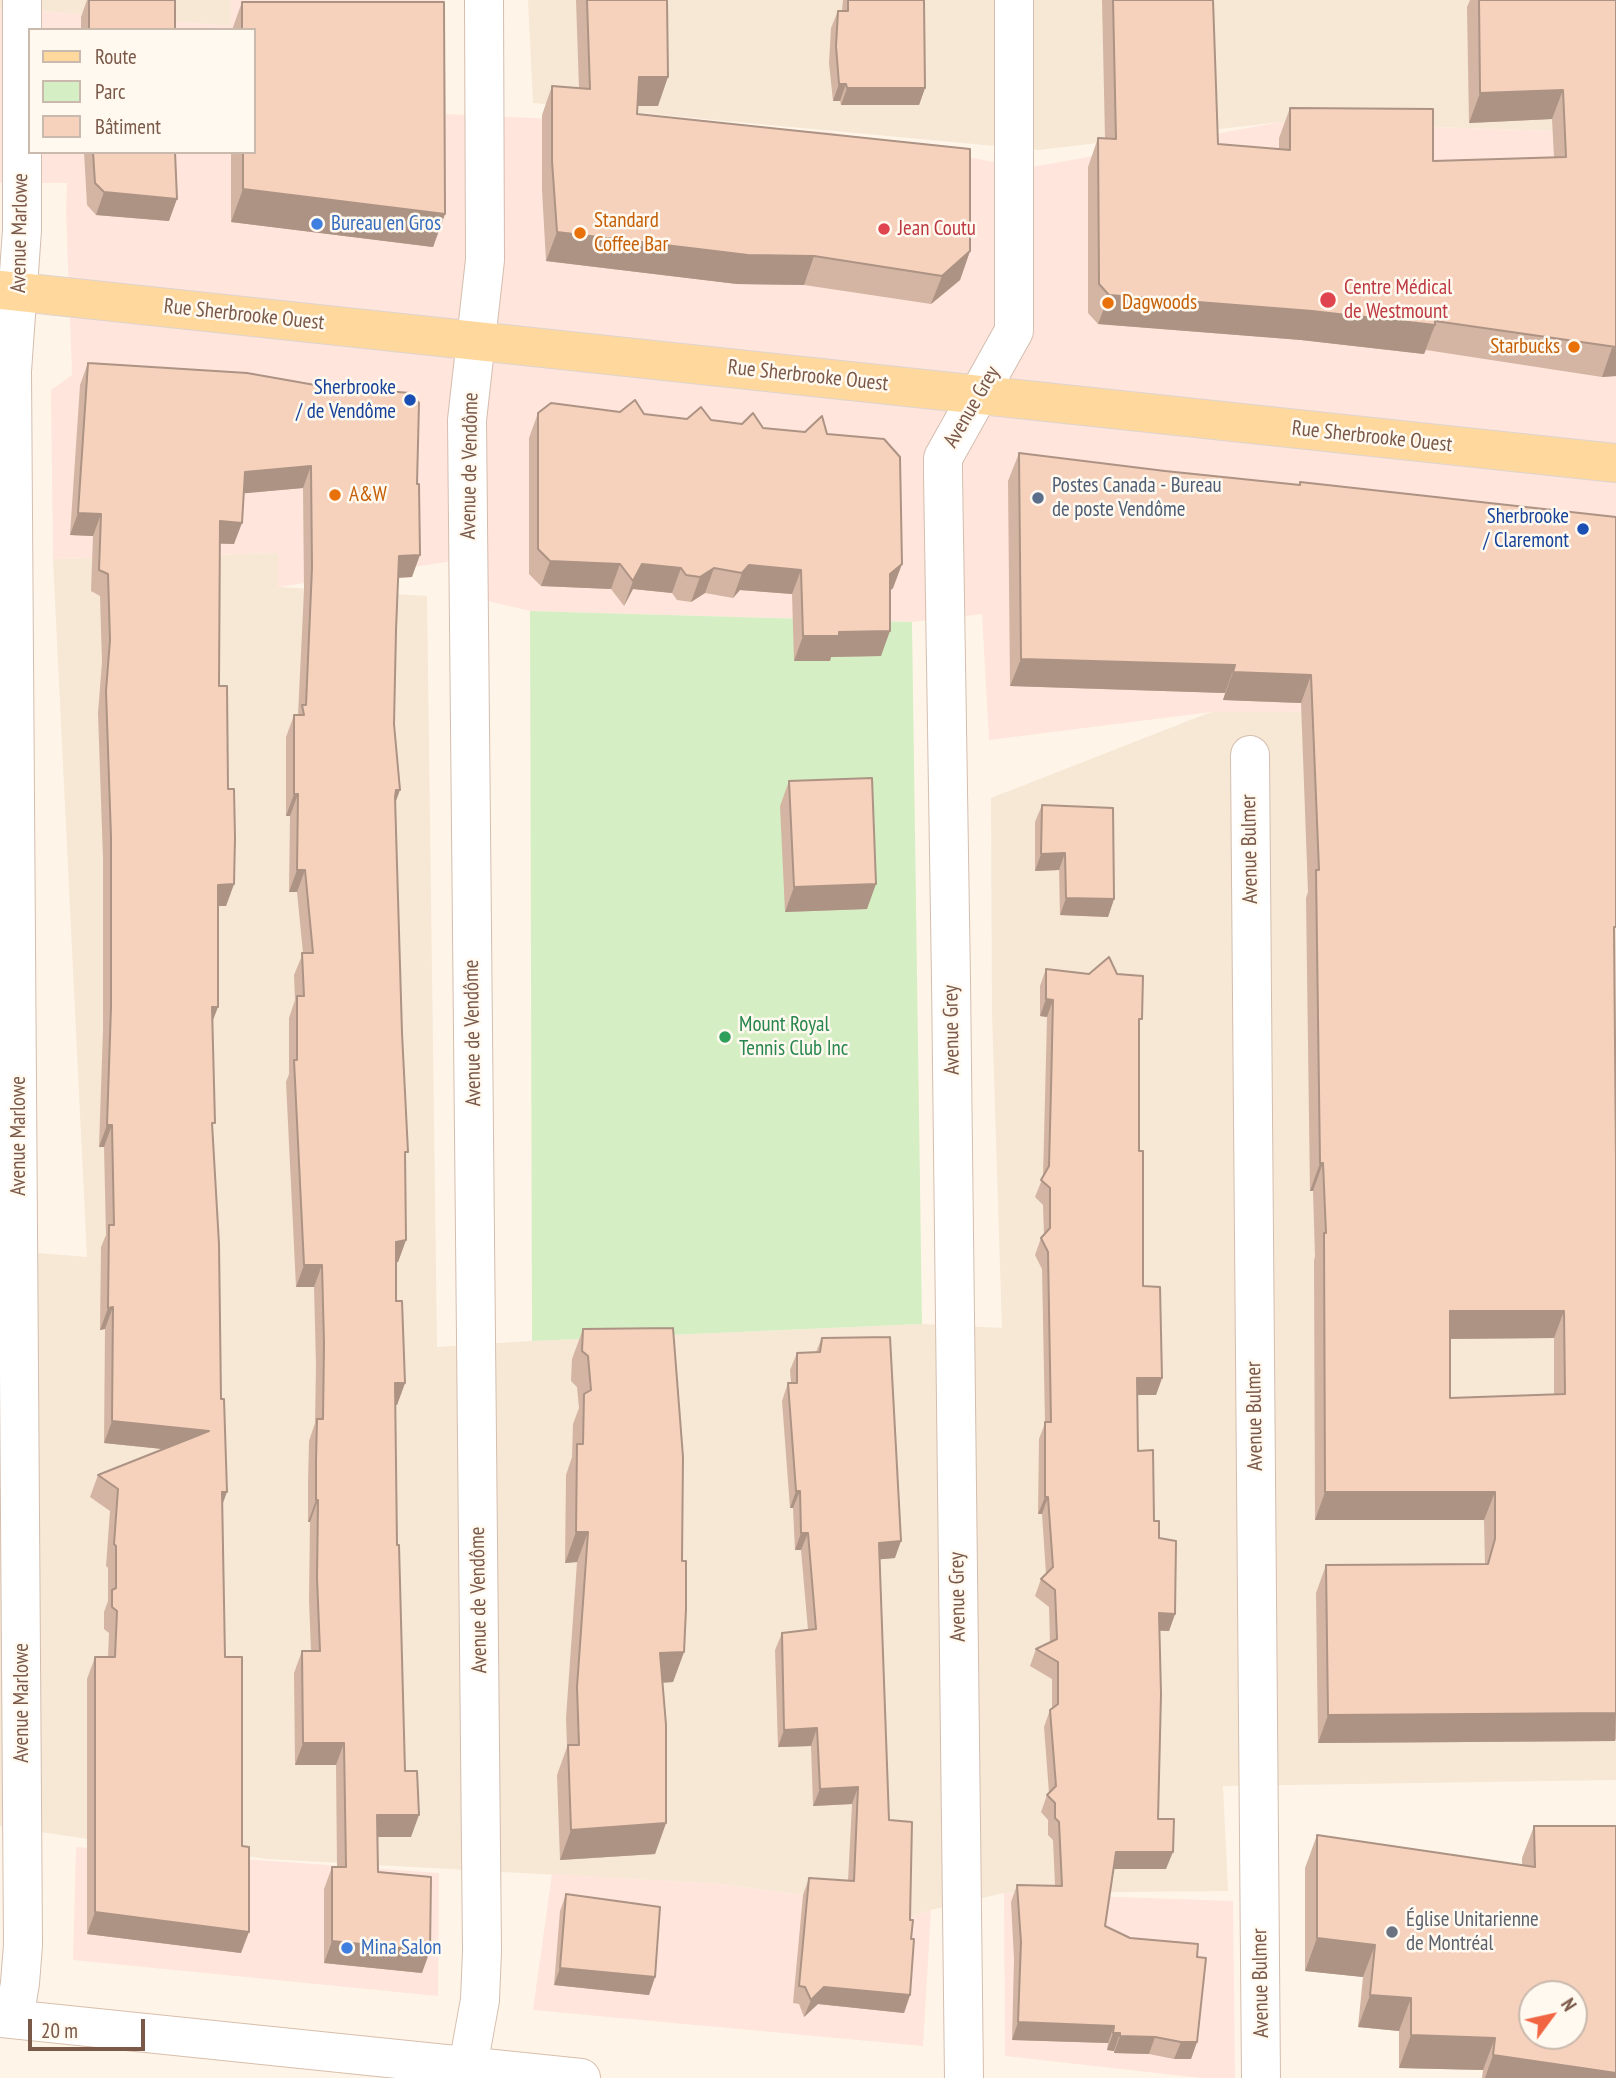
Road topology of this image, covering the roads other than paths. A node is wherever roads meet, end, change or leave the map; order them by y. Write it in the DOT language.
graph roads {
  1 [pos="22,0"];
  2 [pos="484,0"];
  3 [pos="1014,0"];
  4 [pos="10,291"];
  5 [pos="477,339"];
  6 [pos="980,394"];
  7 [pos="1616,463"];
  8 [pos="1250,755"];
  9 [pos="7,2018"];
  10 [pos="468,2066"];
  11 [pos="581,2078"];
  12 [pos="964,2078"];
  13 [pos="1261,2078"];
  1 -- 4 [label="street, Avenue Marlowe"];
  2 -- 5 [label="street, Avenue de Vendôme"];
  3 -- 6 [label="street, Avenue Grey"];
  4 -- 5 [label="main road, Rue Sherbrooke Ouest"];
  4 -- 9 [label="street, Avenue Marlowe"];
  5 -- 6 [label="main road, Rue Sherbrooke Ouest"];
  5 -- 10 [label="street, Avenue de Vendôme"];
  6 -- 7 [label="main road, Rue Sherbrooke Ouest"];
  6 -- 12 [label="street, Avenue Grey"];
  8 -- 13 [label="street, Avenue Bulmer"];
  9 -- 10 [label="street"];
  10 -- 11 [label="street"];
}
